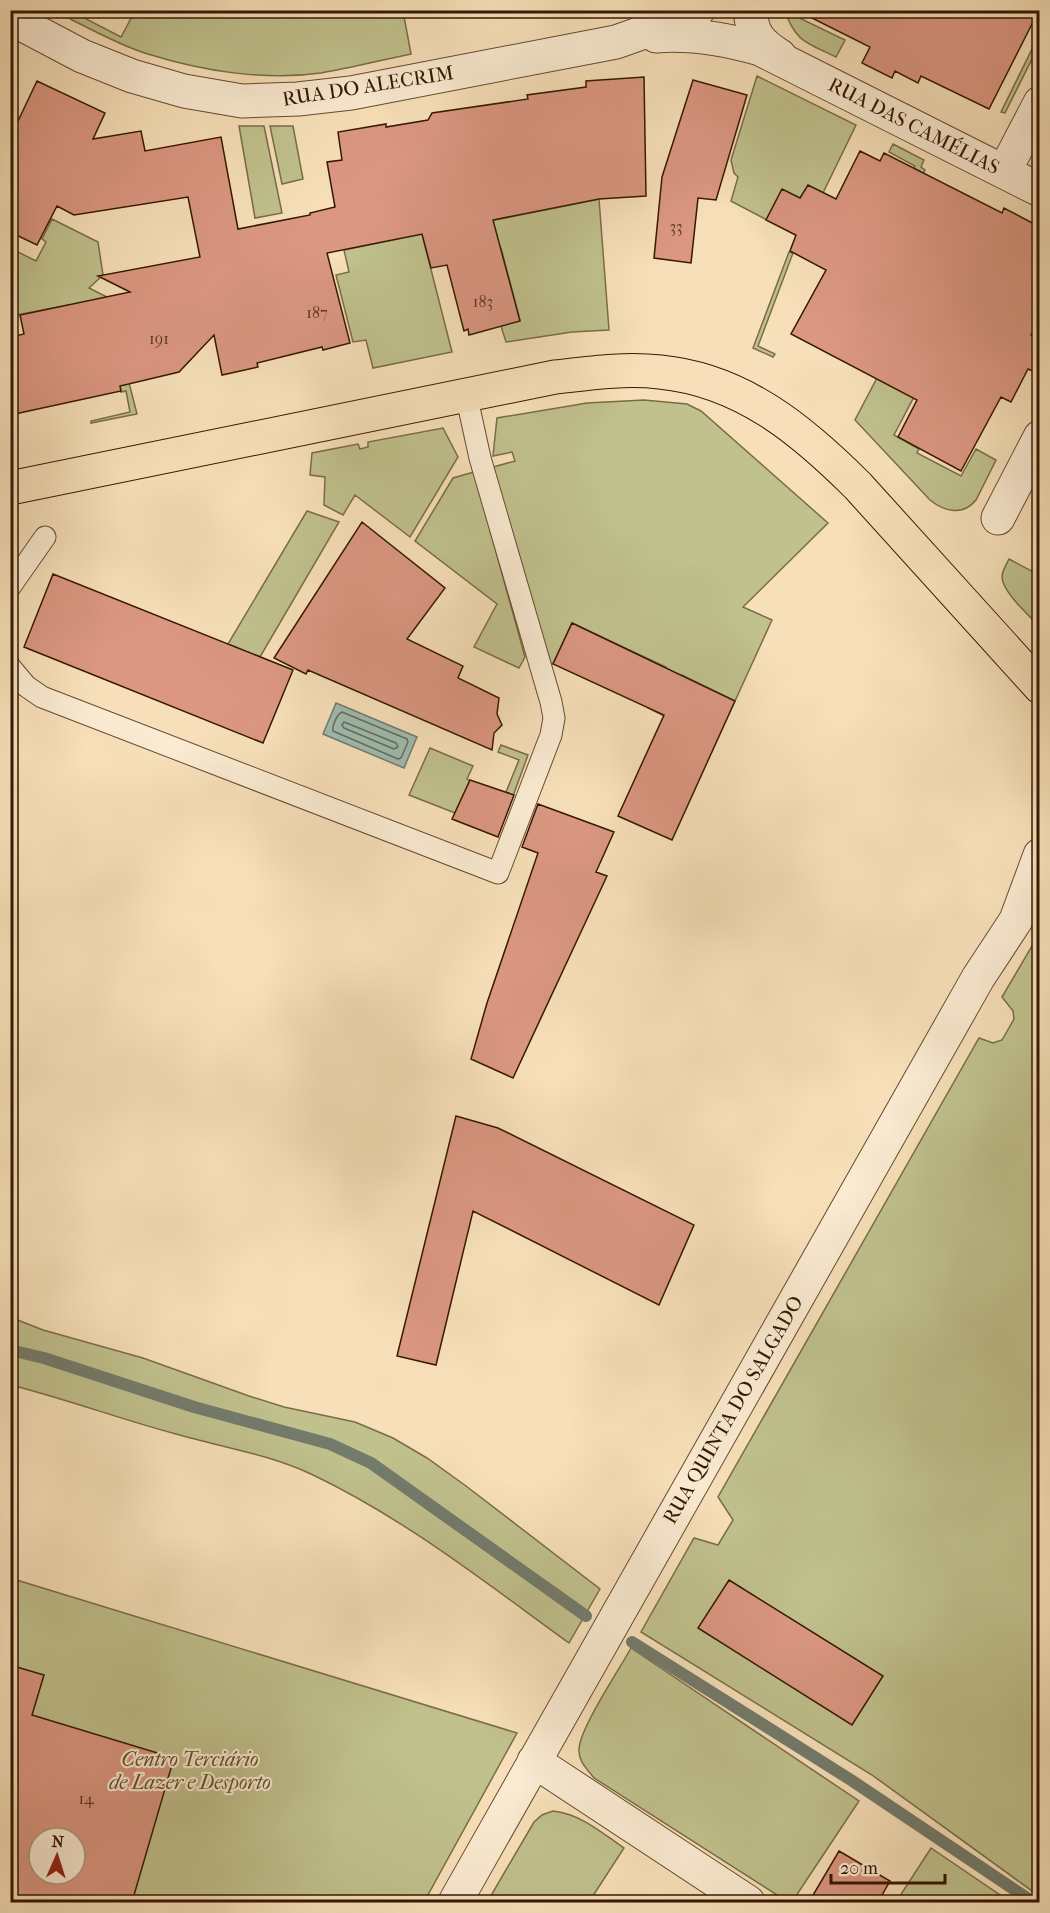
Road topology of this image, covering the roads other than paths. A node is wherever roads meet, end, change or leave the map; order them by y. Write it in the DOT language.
graph roads {
  1 [pos="698,10"];
  2 [pos="750,10"];
  3 [pos="16,21"];
  4 [pos="616,42"];
  5 [pos="788,62"];
  6 [pos="1040,103"];
  7 [pos="1004,172"];
  8 [pos="1040,190"];
  9 [pos="466,394"];
  10 [pos="1040,437"];
  11 [pos="10,488"];
  12 [pos="998,518"];
  13 [pos="45,537"];
  14 [pos="10,587"];
  15 [pos="10,667"];
  16 [pos="1040,687"];
  17 [pos="1040,855"];
  18 [pos="1028,910"];
  19 [pos="534,1761"];
  20 [pos="455,1902"];
  21 [pos="748,1902"];
  1 -- 4 [label="street, RUA DO ALECRIM"];
  2 -- 5 [label="street, RUA DAS CAMÉLIAS"];
  3 -- 4 [label="street, RUA DO ALECRIM"];
  4 -- 5 [label="street, RUA DAS CAMÉLIAS"];
  5 -- 7 [label="street, RUA DAS CAMÉLIAS"];
  6 -- 7 [label="street"];
  7 -- 8 [label="street, RUA DAS CAMÉLIAS"];
  9 -- 11 [label="main road"];
  9 -- 15 [label="lane"];
  9 -- 16 [label="main road"];
  10 -- 12 [label="street"];
  13 -- 14 [label="lane"];
  17 -- 18 [label="street, RUA QUINTA DO SALGADO"];
  18 -- 19 [label="street, RUA QUINTA DO SALGADO"];
  19 -- 20 [label="street, RUA QUINTA DO SALGADO"];
  19 -- 21 [label="street"];
}
